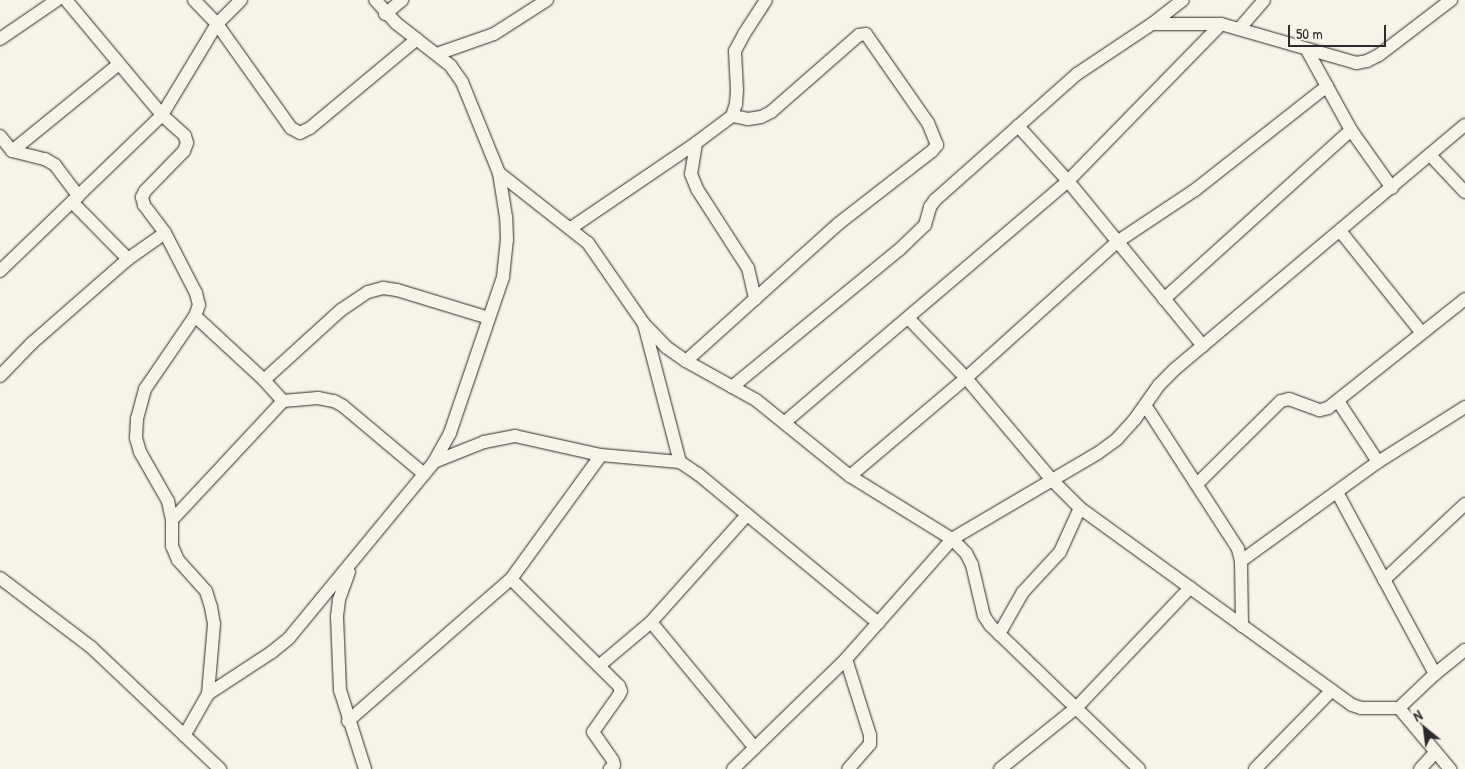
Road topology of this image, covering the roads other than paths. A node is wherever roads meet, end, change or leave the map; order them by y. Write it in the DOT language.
graph roads {
  1 [pos="56,0"];
  2 [pos="66,0"];
  3 [pos="194,0"];
  4 [pos="240,0"];
  5 [pos="375,0"];
  6 [pos="402,0"];
  7 [pos="548,0"];
  8 [pos="766,0"];
  9 [pos="1182,0"];
  10 [pos="1264,0"];
  11 [pos="1452,0"];
  12 [pos="385,14"];
  13 [pos="217,24"];
  14 [pos="1152,24"];
  15 [pos="1221,24"];
  16 [pos="1239,29"];
  17 [pos="0,39"];
  18 [pos="417,39"];
  19 [pos="1306,50"];
  20 [pos="438,54"];
  21 [pos="119,64"];
  22 [pos="1327,86"];
  23 [pos="162,115"];
  24 [pos="732,116"];
  25 [pos="1465,125"];
  26 [pos="1018,126"];
  27 [pos="1351,130"];
  28 [pos="0,136"];
  29 [pos="696,143"];
  30 [pos="12,151"];
  31 [pos="1430,155"];
  32 [pos="499,173"];
  33 [pos="1068,181"];
  34 [pos="1392,188"];
  35 [pos="1465,192"];
  36 [pos="75,199"];
  37 [pos="571,228"];
  38 [pos="1341,232"];
  39 [pos="165,233"];
  40 [pos="1117,242"];
  41 [pos="128,258"];
  42 [pos="0,271"];
  43 [pos="755,299"];
  44 [pos="1164,299"];
  45 [pos="1465,299"];
  46 [pos="195,316"];
  47 [pos="489,318"];
  48 [pos="908,318"];
  49 [pos="644,324"];
  50 [pos="1422,333"];
  51 [pos="1203,346"];
  52 [pos="686,361"];
  53 [pos="0,376"];
  54 [pos="966,378"];
  55 [pos="264,380"];
  56 [pos="732,387"];
  57 [pos="283,401"];
  58 [pos="1338,401"];
  59 [pos="1145,404"];
  60 [pos="1464,410"];
  61 [pos="786,422"];
  62 [pos="600,455"];
  63 [pos="434,462"];
  64 [pos="680,462"];
  65 [pos="1378,462"];
  66 [pos="424,474"];
  67 [pos="850,476"];
  68 [pos="1051,479"];
  69 [pos="1197,484"];
  70 [pos="1337,492"];
  71 [pos="1465,504"];
  72 [pos="1080,508"];
  73 [pos="748,515"];
  74 [pos="172,520"];
  75 [pos="952,539"];
  76 [pos="1241,561"];
  77 [pos="351,565"];
  78 [pos="0,578"];
  79 [pos="511,578"];
  80 [pos="1384,580"];
  81 [pos="1190,588"];
  82 [pos="652,622"];
  83 [pos="878,623"];
  84 [pos="1242,626"];
  85 [pos="999,634"];
  86 [pos="1465,650"];
  87 [pos="846,659"];
  88 [pos="600,665"];
  89 [pos="1435,674"];
  90 [pos="1332,690"];
  91 [pos="208,694"];
  92 [pos="1076,708"];
  93 [pos="1399,708"];
  94 [pos="348,721"];
  95 [pos="184,736"];
  96 [pos="755,748"];
  97 [pos="1436,752"];
  98 [pos="855,766"];
  99 [pos="737,768"];
  100 [pos="220,769"];
  101 [pos="365,769"];
  102 [pos="610,769"];
  103 [pos="1000,769"];
  104 [pos="1139,769"];
  105 [pos="1255,769"];
  106 [pos="1420,769"];
  107 [pos="1450,769"];
  1 -- 17 [label="street"];
  2 -- 21 [label="street"];
  3 -- 13 [label="street"];
  4 -- 13 [label="street"];
  5 -- 12 [label="street"];
  6 -- 12 [label="street"];
  7 -- 20 [label="street"];
  8 -- 24 [label="street"];
  9 -- 14 [label="street"];
  10 -- 16 [label="street"];
  11 -- 19 [label="street"];
  12 -- 18 [label="street"];
  13 -- 18 [label="street"];
  13 -- 23 [label="street"];
  14 -- 15 [label="street"];
  14 -- 26 [label="street"];
  15 -- 16 [label="street"];
  15 -- 33 [label="street"];
  16 -- 19 [label="street"];
  18 -- 20 [label="street"];
  19 -- 22 [label="street"];
  20 -- 32 [label="street"];
  21 -- 23 [label="street"];
  21 -- 30 [label="street"];
  22 -- 27 [label="street"];
  22 -- 40 [label="street"];
  23 -- 36 [label="street"];
  23 -- 39 [label="street"];
  24 -- 29 [label="street"];
  24 -- 43 [label="street"];
  25 -- 31 [label="street"];
  26 -- 33 [label="street"];
  26 -- 56 [label="street"];
  27 -- 34 [label="street"];
  27 -- 44 [label="street"];
  28 -- 30 [label="street"];
  29 -- 37 [label="street"];
  29 -- 43 [label="street"];
  30 -- 36 [label="street"];
  31 -- 34 [label="street"];
  31 -- 35 [label="street"];
  32 -- 37 [label="street"];
  32 -- 47 [label="street"];
  33 -- 40 [label="street"];
  33 -- 48 [label="street"];
  34 -- 38 [label="street"];
  36 -- 41 [label="street"];
  36 -- 42 [label="street"];
  37 -- 49 [label="street"];
  38 -- 50 [label="street"];
  38 -- 51 [label="street"];
  39 -- 41 [label="street"];
  39 -- 46 [label="street"];
  40 -- 44 [label="street"];
  40 -- 54 [label="street"];
  41 -- 53 [label="street"];
  43 -- 52 [label="street"];
  44 -- 51 [label="street"];
  45 -- 50 [label="street"];
  46 -- 55 [label="street"];
  46 -- 74 [label="street"];
  47 -- 55 [label="street"];
  47 -- 63 [label="street"];
  48 -- 54 [label="street"];
  48 -- 61 [label="street"];
  49 -- 52 [label="street"];
  49 -- 64 [label="street"];
  50 -- 58 [label="street"];
  51 -- 59 [label="street"];
  52 -- 56 [label="street"];
  54 -- 67 [label="street"];
  54 -- 68 [label="street"];
  55 -- 57 [label="street"];
  56 -- 61 [label="street"];
  57 -- 66 [label="street"];
  57 -- 74 [label="street"];
  58 -- 65 [label="street"];
  58 -- 69 [label="street"];
  59 -- 68 [label="street"];
  59 -- 69 [label="street"];
  60 -- 65 [label="street"];
  61 -- 67 [label="street"];
  62 -- 63 [label="street"];
  62 -- 64 [label="street"];
  62 -- 79 [label="street"];
  63 -- 66 [label="street"];
  64 -- 73 [label="street"];
  65 -- 70 [label="street"];
  66 -- 77 [label="street"];
  67 -- 75 [label="street"];
  68 -- 72 [label="street"];
  68 -- 75 [label="street"];
  69 -- 76 [label="street"];
  70 -- 76 [label="street"];
  70 -- 80 [label="street"];
  71 -- 80 [label="street"];
  72 -- 81 [label="street"];
  72 -- 85 [label="street"];
  73 -- 82 [label="street"];
  73 -- 83 [label="street"];
  74 -- 91 [label="street"];
  75 -- 83 [label="street"];
  75 -- 85 [label="street"];
  76 -- 84 [label="street"];
  77 -- 91 [label="street"];
  77 -- 94 [label="street"];
  78 -- 95 [label="street"];
  79 -- 88 [label="street"];
  79 -- 94 [label="street"];
  80 -- 89 [label="street"];
  81 -- 84 [label="street"];
  81 -- 92 [label="street"];
  82 -- 88 [label="street"];
  82 -- 96 [label="street"];
  83 -- 87 [label="street"];
  84 -- 90 [label="street"];
  85 -- 92 [label="street"];
  86 -- 89 [label="street"];
  87 -- 96 [label="street"];
  87 -- 98 [label="street"];
  88 -- 102 [label="street"];
  89 -- 93 [label="street"];
  90 -- 93 [label="street"];
  90 -- 105 [label="street"];
  91 -- 95 [label="street"];
  92 -- 103 [label="street"];
  92 -- 104 [label="street"];
  93 -- 97 [label="street"];
  94 -- 101 [label="street"];
  95 -- 100 [label="street"];
  96 -- 99 [label="street"];
  97 -- 106 [label="street"];
  97 -- 107 [label="street"];
}
